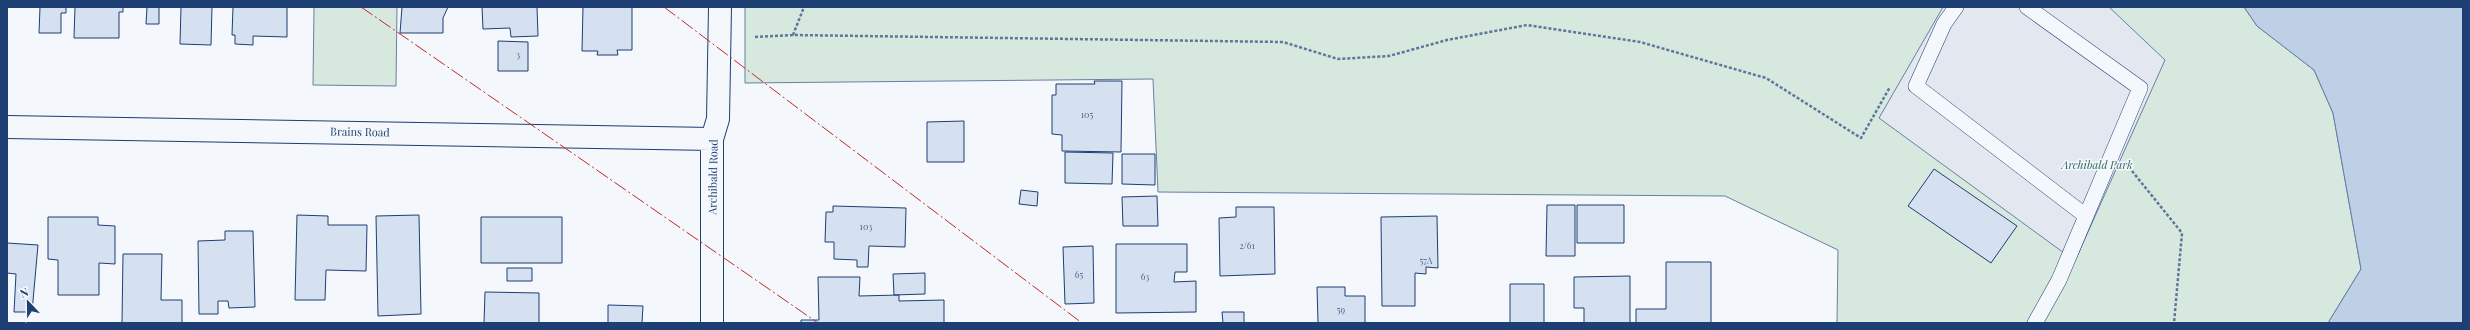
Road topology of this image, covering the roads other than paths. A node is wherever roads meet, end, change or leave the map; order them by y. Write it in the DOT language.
graph roads {
  1 [pos="720,7"];
  2 [pos="1956,7"];
  3 [pos="2027,7"];
  4 [pos="7,127"];
  5 [pos="712,139"];
  6 [pos="2086,216"];
  7 [pos="712,323"];
  8 [pos="2035,323"];
  1 -- 5 [label="street, Archibald Road"];
  2 -- 6 [label="lane"];
  3 -- 6 [label="lane"];
  4 -- 5 [label="street, Brains Road"];
  5 -- 7 [label="street, Archibald Road"];
  6 -- 8 [label="lane"];
}
